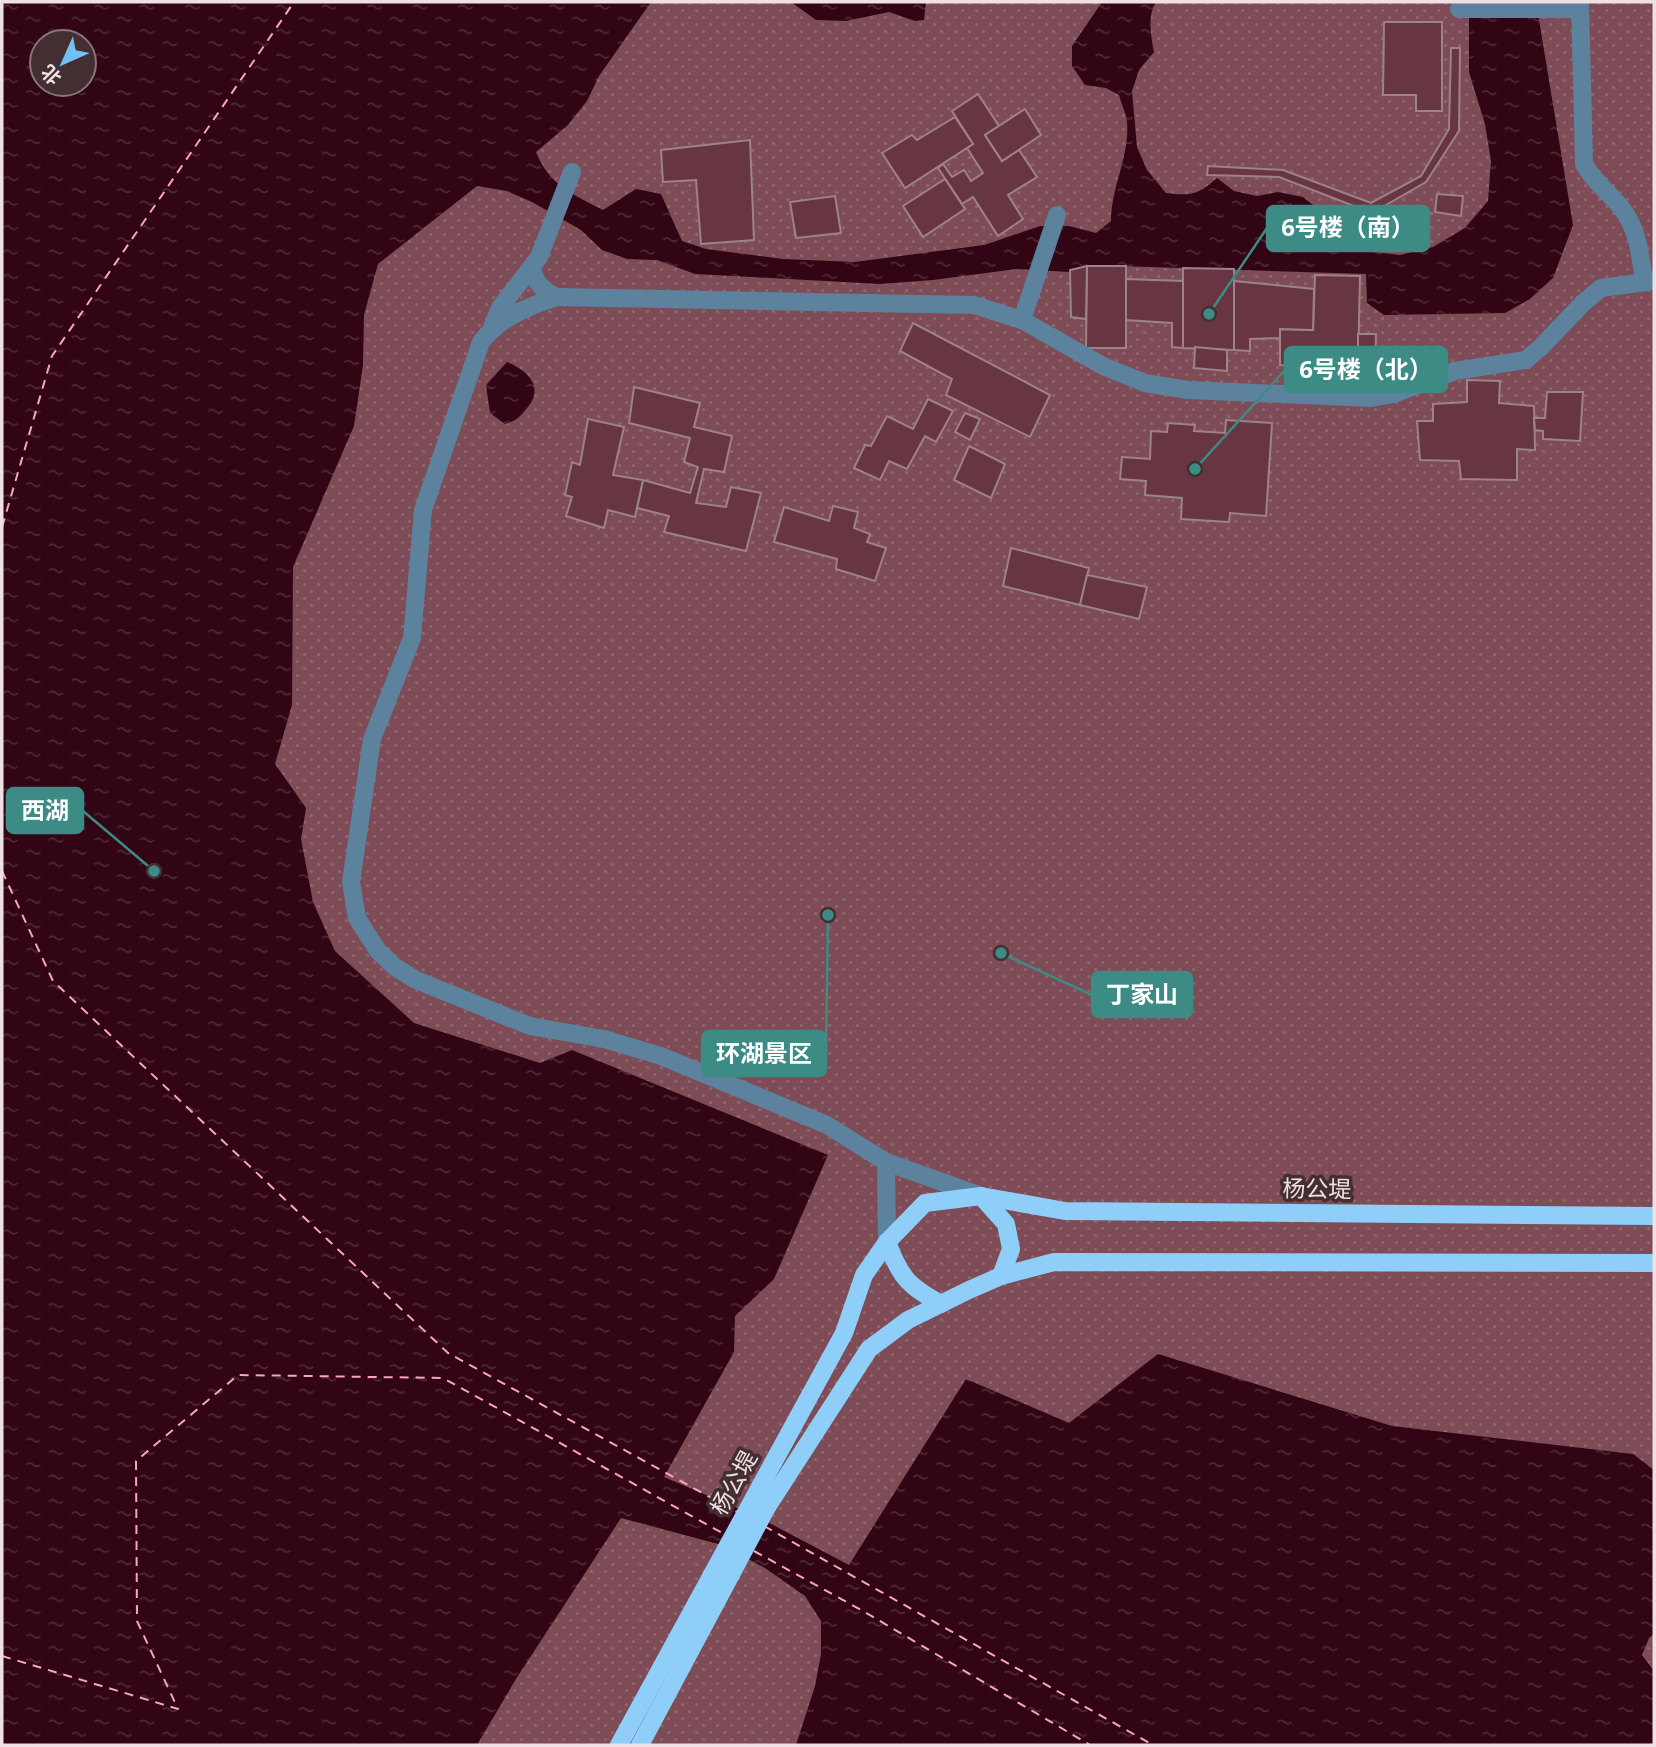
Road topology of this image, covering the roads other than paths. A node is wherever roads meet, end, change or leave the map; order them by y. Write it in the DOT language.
graph roads {
  1 [pos="1580,5"];
  2 [pos="1459,9"];
  3 [pos="572,172"];
  4 [pos="1056,215"];
  5 [pos="536,262"];
  6 [pos="1649,281"];
  7 [pos="557,297"];
  8 [pos="1022,320"];
  9 [pos="492,327"];
  10 [pos="886,1162"];
  11 [pos="981,1196"];
  12 [pos="1654,1216"];
  13 [pos="887,1242"];
  14 [pos="1654,1263"];
  15 [pos="1001,1276"];
  16 [pos="941,1304"];
  17 [pos="760,1502"];
  18 [pos="727,1566"];
  19 [pos="619,1745"];
  20 [pos="640,1745"];
  1 -- 2 [label="street"];
  1 -- 6 [label="street"];
  3 -- 5 [label="street"];
  4 -- 8 [label="street"];
  5 -- 7 [label="street"];
  5 -- 9 [label="street"];
  6 -- 8 [label="street"];
  7 -- 8 [label="street"];
  7 -- 9 [label="street"];
  9 -- 10 [label="street"];
  10 -- 11 [label="street"];
  10 -- 13 [label="street"];
  11 -- 12 [label="main road, 杨公堤"];
  11 -- 13 [label="main road, 杨公堤"];
  11 -- 15 [label="main road"];
  13 -- 16 [label="main road"];
  13 -- 17 [label="main road, 杨公堤"];
  14 -- 15 [label="main road, 杨公堤"];
  15 -- 16 [label="main road, 杨公堤"];
  16 -- 17 [label="main road, 杨公堤"];
  17 -- 18 [label="main road, 杨公堤"];
  18 -- 19 [label="main road, 杨公堤"];
  18 -- 20 [label="main road, 杨公堤"];
}
